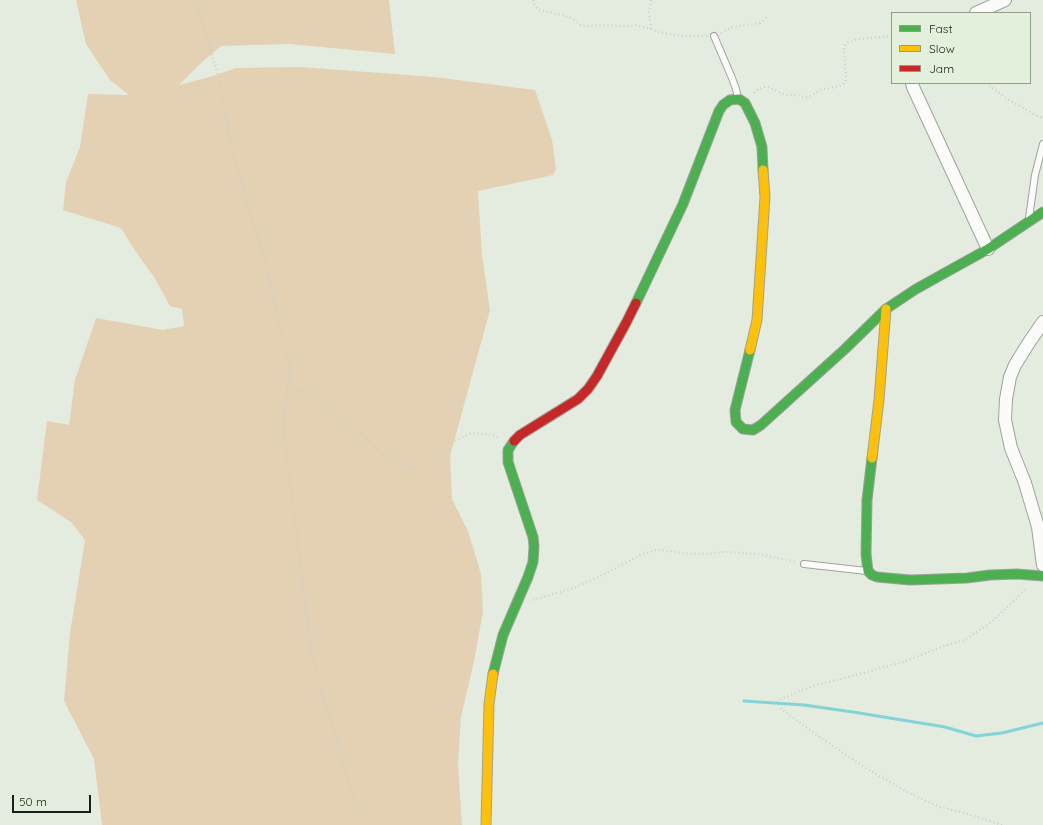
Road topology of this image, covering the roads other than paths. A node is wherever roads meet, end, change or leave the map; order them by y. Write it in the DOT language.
graph roads {
  1 [pos="1005,0"];
  2 [pos="978,12"];
  3 [pos="714,36"];
  4 [pos="912,84"];
  5 [pos="742,101"];
  6 [pos="1043,144"];
  7 [pos="1043,212"];
  8 [pos="1028,222"];
  9 [pos="988,249"];
  10 [pos="886,309"];
  11 [pos="1043,322"];
  12 [pos="804,564"];
  13 [pos="1043,565"];
  14 [pos="868,571"];
  15 [pos="1039,575"];
  16 [pos="486,825"];
  1 -- 2 [label="street"];
  3 -- 5 [label="lane"];
  4 -- 9 [label="street"];
  5 -- 10 [label="main road"];
  5 -- 16 [label="main road"];
  6 -- 8 [label="lane"];
  7 -- 8 [label="main road"];
  8 -- 9 [label="main road"];
  9 -- 10 [label="main road"];
  10 -- 14 [label="main road"];
  11 -- 13 [label="street"];
  12 -- 14 [label="lane"];
  14 -- 15 [label="main road"];
}
